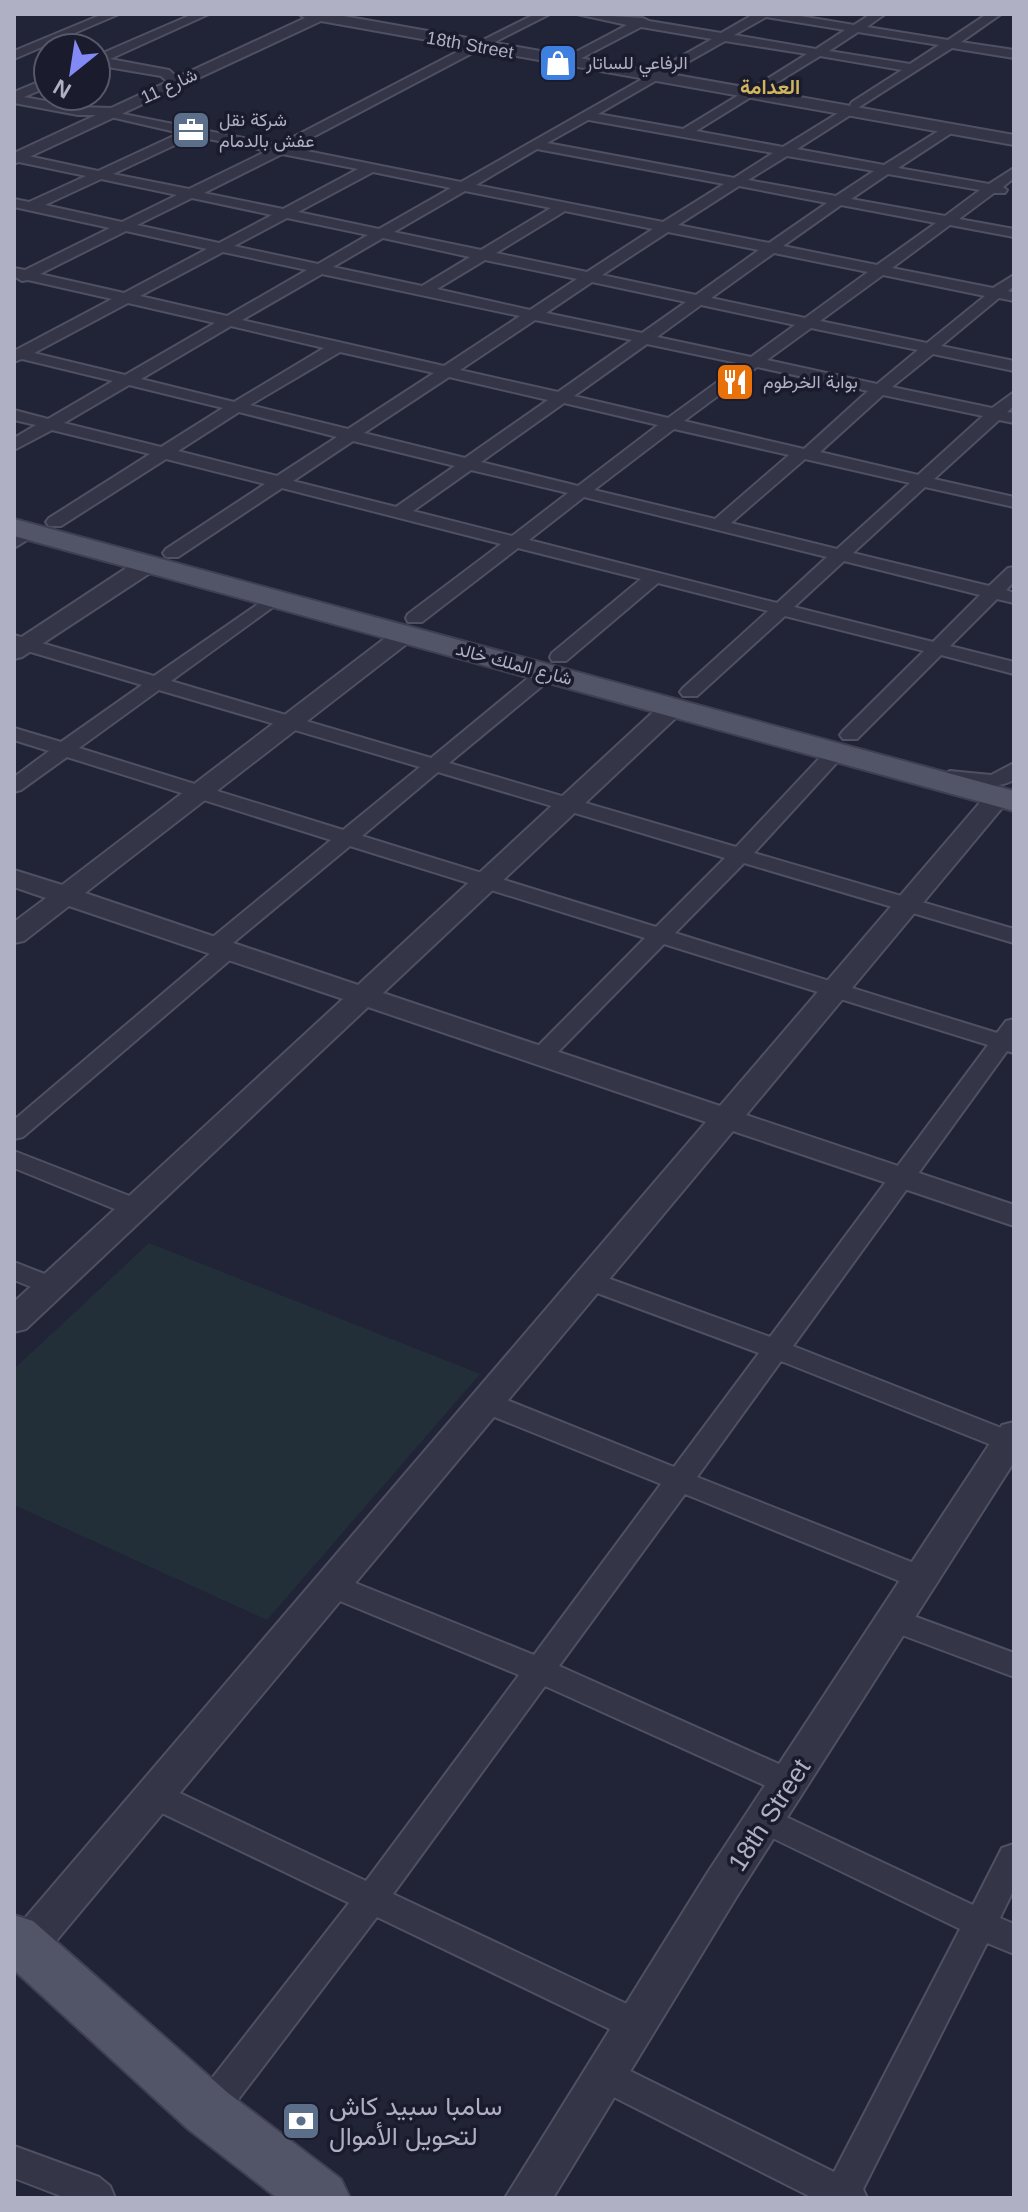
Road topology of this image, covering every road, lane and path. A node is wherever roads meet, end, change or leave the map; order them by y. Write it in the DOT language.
graph roads {
  1 [pos="113,14"];
  2 [pos="203,14"];
  3 [pos="344,14"];
  4 [pos="544,14"];
  5 [pos="583,14"];
  6 [pos="656,14"];
  7 [pos="764,14"];
  8 [pos="879,14"];
  9 [pos="995,14"];
  10 [pos="317,15"];
  11 [pos="638,23"];
  12 [pos="853,29"];
  13 [pos="723,37"];
  14 [pos="482,44"];
  15 [pos="949,44"];
  16 [pos="14,45"];
  17 [pos="31,48"];
  18 [pos="818,52"];
  19 [pos="112,53"];
  20 [pos="1014,54"];
  21 [pos="14,55"];
  22 [pos="576,57"];
  23 [pos="112,63"];
  24 [pos="913,68"];
  25 [pos="658,74"];
  26 [pos="176,83"];
  27 [pos="754,91"];
  28 [pos="14,98"];
  29 [pos="852,108"];
  30 [pos="110,113"];
  31 [pos="589,116"];
  32 [pos="948,129"];
  33 [pos="1014,132"];
  34 [pos="191,133"];
  35 [pos="685,133"];
  36 [pos="1014,140"];
  37 [pos="535,145"];
  38 [pos="277,151"];
  39 [pos="786,152"];
  40 [pos="15,158"];
  41 [pos="886,168"];
  42 [pos="369,169"];
  43 [pos="1014,172"];
  44 [pos="100,176"];
  45 [pos="737,182"];
  46 [pos="458,187"];
  47 [pos="992,189"];
  48 [pos="187,193"];
  49 [pos="1014,193"];
  50 [pos="838,201"];
  51 [pos="14,203"];
  52 [pos="31,207"];
  53 [pos="562,207"];
  54 [pos="283,214"];
  55 [pos="14,215"];
  56 [pos="946,221"];
  57 [pos="122,226"];
  58 [pos="664,228"];
  59 [pos="1014,233"];
  60 [pos="382,234"];
  61 [pos="223,247"];
  62 [pos="774,249"];
  63 [pos="483,256"];
  64 [pos="321,268"];
  65 [pos="879,270"];
  66 [pos="18,276"];
  67 [pos="590,279"];
  68 [pos="1014,279"];
  69 [pos="424,291"];
  70 [pos="996,294"];
  71 [pos="1014,297"];
  72 [pos="128,298"];
  73 [pos="700,300"];
  74 [pos="535,314"];
  75 [pos="226,321"];
  76 [pos="808,322"];
  77 [pos="646,338"];
  78 [pos="337,347"];
  79 [pos="931,348"];
  80 [pos="17,356"];
  81 [pos="754,362"];
  82 [pos="1014,366"];
  83 [pos="448,372"];
  84 [pos="130,381"];
  85 [pos="880,389"];
  86 [pos="1014,397"];
  87 [pos="561,398"];
  88 [pos="236,407"];
  89 [pos="995,414"];
  90 [pos="14,415"];
  91 [pos="1014,418"];
  92 [pos="671,423"];
  93 [pos="51,424"];
  94 [pos="351,434"];
  95 [pos="14,445"];
  96 [pos="167,452"];
  97 [pos="805,454"];
  98 [pos="470,463"];
  99 [pos="921,481"];
  100 [pos="277,482"];
  101 [pos="582,491"];
  102 [pos="1014,502"];
  103 [pos="400,512"];
  104 [pos="717,526"];
  105 [pos="26,527"];
  106 [pos="515,542"];
  107 [pos="839,556"];
  108 [pos="160,559"];
  109 [pos="1014,572"];
  110 [pos="655,577"];
  111 [pos="993,594"];
  112 [pos="274,598"];
  113 [pos="1014,598"];
  114 [pos="781,609"];
  115 [pos="410,626"];
  116 [pos="18,646"];
  117 [pos="935,648"];
  118 [pos="553,665"];
  119 [pos="1014,668"];
  120 [pos="156,684"];
  121 [pos="681,700"];
  122 [pos="288,724"];
  123 [pos="14,734"];
  124 [pos="843,744"];
  125 [pos="64,749"];
  126 [pos="435,766"];
  127 [pos="1009,785"];
  128 [pos="14,786"];
  129 [pos="201,791"];
  130 [pos="568,804"];
  131 [pos="347,836"];
  132 [pos="740,855"];
  133 [pos="14,878"];
  134 [pos="488,880"];
  135 [pos="65,896"];
  136 [pos="907,906"];
  137 [pos="660,933"];
  138 [pos="14,935"];
  139 [pos="1014,936"];
  140 [pos="223,947"];
  141 [pos="836,989"];
  142 [pos="365,994"];
  143 [pos="1010,1038"];
  144 [pos="543,1054"];
  145 [pos="728,1118"];
  146 [pos="14,1132"];
  147 [pos="14,1159"];
  148 [pos="902,1178"];
  149 [pos="136,1208"];
  150 [pos="1014,1216"];
  151 [pos="14,1270"];
  152 [pos="590,1281"];
  153 [pos="51,1286"];
  154 [pos="14,1321"];
  155 [pos="776,1349"];
  156 [pos="487,1403"];
  157 [pos="1012,1440"];
  158 [pos="679,1479"];
  159 [pos="924,1579"];
  160 [pos="333,1586"];
  161 [pos="897,1621"];
  162 [pos="1014,1665"];
  163 [pos="539,1670"];
  164 [pos="788,1782"];
  165 [pos="156,1796"];
  166 [pos="765,1820"];
  167 [pos="1014,1857"];
  168 [pos="371,1899"];
  169 [pos="978,1922"];
  170 [pos="1014,1940"];
  171 [pos="18,1948"];
  172 [pos="634,2024"];
  173 [pos="604,2075"];
  174 [pos="208,2111"];
  175 [pos="14,2162"];
  176 [pos="844,2197"];
  177 [pos="97,2198"];
  178 [pos="321,2198"];
  179 [pos="528,2198"];
  1 -- 17 [label="street"];
  2 -- 19 [label="street"];
  3 -- 14 [label="street"];
  4 -- 14 [label="street"];
  5 -- 11 [label="street"];
  6 -- 11 [label="street"];
  7 -- 12 [label="street"];
  7 -- 13 [label="street"];
  8 -- 12 [label="street"];
  9 -- 15 [label="street"];
  10 -- 14 [label="street, 18th Street"];
  10 -- 26 [label="street, شارع 11"];
  11 -- 13 [label="street"];
  11 -- 22 [label="street"];
  12 -- 15 [label="street"];
  12 -- 18 [label="street"];
  13 -- 18 [label="street"];
  13 -- 25 [label="street"];
  14 -- 22 [label="street"];
  14 -- 25 [label="street, 18th Street"];
  14 -- 38 [label="street"];
  15 -- 20 [label="street"];
  15 -- 24 [label="street"];
  16 -- 17 [label="street"];
  17 -- 21 [label="street"];
  18 -- 24 [label="street"];
  18 -- 27 [label="street"];
  22 -- 25 [label="street"];
  23 -- 26 [label="street"];
  24 -- 29 [label="street"];
  25 -- 27 [label="street, 18th Street"];
  25 -- 31 [label="street"];
  26 -- 30 [label="street, شارع 11"];
  27 -- 29 [label="street, 18th Street"];
  27 -- 35 [label="street"];
  28 -- 30 [label="street"];
  29 -- 32 [label="street, 18th Street"];
  29 -- 33 [label="street"];
  29 -- 39 [label="street"];
  30 -- 34 [label="street"];
  30 -- 40 [label="street, شارع 11"];
  31 -- 35 [label="street"];
  31 -- 37 [label="street"];
  32 -- 36 [label="street, 18th Street"];
  32 -- 41 [label="street"];
  34 -- 38 [label="street"];
  34 -- 44 [label="street"];
  35 -- 39 [label="street"];
  37 -- 45 [label="street"];
  37 -- 46 [label="street"];
  38 -- 42 [label="street"];
  38 -- 48 [label="street"];
  39 -- 41 [label="street"];
  39 -- 45 [label="street"];
  40 -- 44 [label="street"];
  41 -- 47 [label="street"];
  41 -- 50 [label="street"];
  42 -- 46 [label="street"];
  42 -- 54 [label="street"];
  43 -- 47 [label="street"];
  44 -- 48 [label="street"];
  44 -- 52 [label="street"];
  45 -- 50 [label="street"];
  45 -- 58 [label="street"];
  46 -- 53 [label="street"];
  46 -- 60 [label="street"];
  47 -- 49 [label="street"];
  47 -- 56 [label="street"];
  48 -- 54 [label="street"];
  48 -- 57 [label="street"];
  50 -- 56 [label="street"];
  50 -- 62 [label="street"];
  51 -- 52 [label="street"];
  52 -- 55 [label="street"];
  52 -- 57 [label="street"];
  53 -- 58 [label="street"];
  53 -- 63 [label="street"];
  54 -- 60 [label="street"];
  54 -- 61 [label="street"];
  56 -- 59 [label="street"];
  56 -- 65 [label="street"];
  57 -- 61 [label="street"];
  57 -- 66 [label="street"];
  58 -- 62 [label="street"];
  58 -- 67 [label="street"];
  60 -- 63 [label="street"];
  60 -- 64 [label="street"];
  61 -- 64 [label="street"];
  61 -- 72 [label="street"];
  62 -- 65 [label="street"];
  62 -- 73 [label="street"];
  63 -- 67 [label="street"];
  63 -- 69 [label="street"];
  64 -- 69 [label="street"];
  64 -- 75 [label="street"];
  65 -- 70 [label="street"];
  65 -- 76 [label="street"];
  66 -- 72 [label="street"];
  67 -- 73 [label="street"];
  67 -- 74 [label="street"];
  68 -- 70 [label="street"];
  69 -- 74 [label="street"];
  70 -- 71 [label="street"];
  70 -- 79 [label="street"];
  72 -- 75 [label="street"];
  72 -- 80 [label="street"];
  73 -- 76 [label="street"];
  73 -- 77 [label="street"];
  74 -- 77 [label="street"];
  74 -- 83 [label="street"];
  75 -- 78 [label="street"];
  75 -- 84 [label="street"];
  76 -- 79 [label="street"];
  76 -- 81 [label="street"];
  77 -- 81 [label="street"];
  77 -- 87 [label="street"];
  78 -- 83 [label="street"];
  78 -- 88 [label="street"];
  79 -- 82 [label="street"];
  79 -- 85 [label="street"];
  80 -- 84 [label="street"];
  81 -- 85 [label="street"];
  81 -- 92 [label="street"];
  83 -- 87 [label="street"];
  83 -- 94 [label="street"];
  84 -- 88 [label="street"];
  84 -- 93 [label="street"];
  85 -- 89 [label="street"];
  85 -- 97 [label="street"];
  86 -- 89 [label="street"];
  87 -- 92 [label="street"];
  87 -- 98 [label="street"];
  88 -- 94 [label="street"];
  88 -- 96 [label="street"];
  89 -- 91 [label="street"];
  89 -- 99 [label="street"];
  90 -- 93 [label="street"];
  92 -- 97 [label="street"];
  92 -- 101 [label="street"];
  93 -- 95 [label="street"];
  93 -- 96 [label="street"];
  94 -- 98 [label="street"];
  94 -- 100 [label="street"];
  96 -- 100 [label="street"];
  96 -- 105 [label="street"];
  97 -- 99 [label="street"];
  97 -- 104 [label="street"];
  98 -- 101 [label="street"];
  98 -- 103 [label="street"];
  99 -- 102 [label="street"];
  99 -- 107 [label="street"];
  100 -- 103 [label="street"];
  100 -- 108 [label="street"];
  101 -- 104 [label="street"];
  101 -- 106 [label="street"];
  103 -- 106 [label="street"];
  104 -- 107 [label="street"];
  105 -- 108 [label="main road, شارع الملك خالد"];
  106 -- 110 [label="street"];
  106 -- 115 [label="street"];
  107 -- 111 [label="street"];
  107 -- 114 [label="street"];
  108 -- 112 [label="main road, شارع الملك خالد"];
  108 -- 115 [label="main road, شارع الملك خالد"];
  108 -- 116 [label="street"];
  109 -- 111 [label="street"];
  110 -- 114 [label="street"];
  110 -- 118 [label="street"];
  111 -- 113 [label="street"];
  111 -- 117 [label="street"];
  112 -- 115 [label="main road, شارع الملك خالد"];
  112 -- 120 [label="street"];
  114 -- 117 [label="street"];
  114 -- 121 [label="street"];
  115 -- 118 [label="main road, شارع الملك خالد"];
  115 -- 122 [label="street"];
  116 -- 120 [label="street"];
  117 -- 119 [label="street"];
  117 -- 124 [label="street"];
  118 -- 121 [label="main road, شارع الملك خالد"];
  118 -- 126 [label="street"];
  120 -- 122 [label="street"];
  120 -- 125 [label="street"];
  121 -- 124 [label="main road, شارع الملك خالد"];
  121 -- 130 [label="street"];
  122 -- 126 [label="street"];
  122 -- 129 [label="street"];
  123 -- 125 [label="street"];
  124 -- 127 [label="main road, شارع الملك خالد"];
  124 -- 132 [label="street"];
  125 -- 128 [label="street"];
  125 -- 129 [label="street"];
  126 -- 130 [label="street"];
  126 -- 131 [label="street"];
  127 -- 136 [label="street"];
  129 -- 131 [label="street"];
  129 -- 135 [label="street"];
  130 -- 132 [label="street"];
  130 -- 134 [label="street"];
  131 -- 134 [label="street"];
  131 -- 140 [label="street"];
  132 -- 136 [label="street"];
  132 -- 137 [label="street"];
  133 -- 135 [label="street"];
  134 -- 137 [label="street"];
  134 -- 142 [label="street"];
  135 -- 138 [label="street"];
  135 -- 140 [label="street"];
  136 -- 139 [label="street"];
  136 -- 141 [label="street"];
  137 -- 141 [label="street"];
  137 -- 144 [label="street"];
  140 -- 142 [label="street"];
  140 -- 146 [label="street"];
  141 -- 143 [label="street"];
  141 -- 145 [label="street"];
  142 -- 144 [label="street"];
  142 -- 149 [label="street"];
  143 -- 148 [label="street"];
  144 -- 145 [label="street"];
  145 -- 148 [label="street"];
  145 -- 152 [label="street"];
  147 -- 149 [label="street"];
  148 -- 150 [label="street"];
  148 -- 155 [label="street"];
  149 -- 153 [label="street"];
  151 -- 153 [label="street"];
  152 -- 155 [label="street"];
  152 -- 156 [label="street"];
  153 -- 154 [label="street"];
  155 -- 157 [label="street"];
  155 -- 158 [label="street"];
  156 -- 158 [label="street"];
  156 -- 160 [label="street"];
  157 -- 159 [label="street, 18th Street"];
  158 -- 159 [label="street"];
  158 -- 163 [label="street"];
  159 -- 161 [label="street, 18th Street"];
  160 -- 163 [label="street"];
  160 -- 165 [label="street"];
  161 -- 162 [label="street"];
  161 -- 164 [label="street, 18th Street"];
  163 -- 164 [label="street"];
  163 -- 168 [label="street"];
  164 -- 166 [label="street, 18th Street"];
  165 -- 168 [label="street"];
  165 -- 171 [label="street"];
  166 -- 169 [label="street"];
  166 -- 172 [label="street, 18th Street"];
  167 -- 169 [label="street"];
  168 -- 172 [label="street"];
  168 -- 174 [label="street"];
  169 -- 170 [label="street"];
  169 -- 176 [label="street"];
  171 -- 174 [label="main road"];
  172 -- 173 [label="street, 18th Street"];
  173 -- 176 [label="street"];
  173 -- 179 [label="street, 18th Street"];
  174 -- 178 [label="main road"];
  175 -- 177 [label="street"];
}
